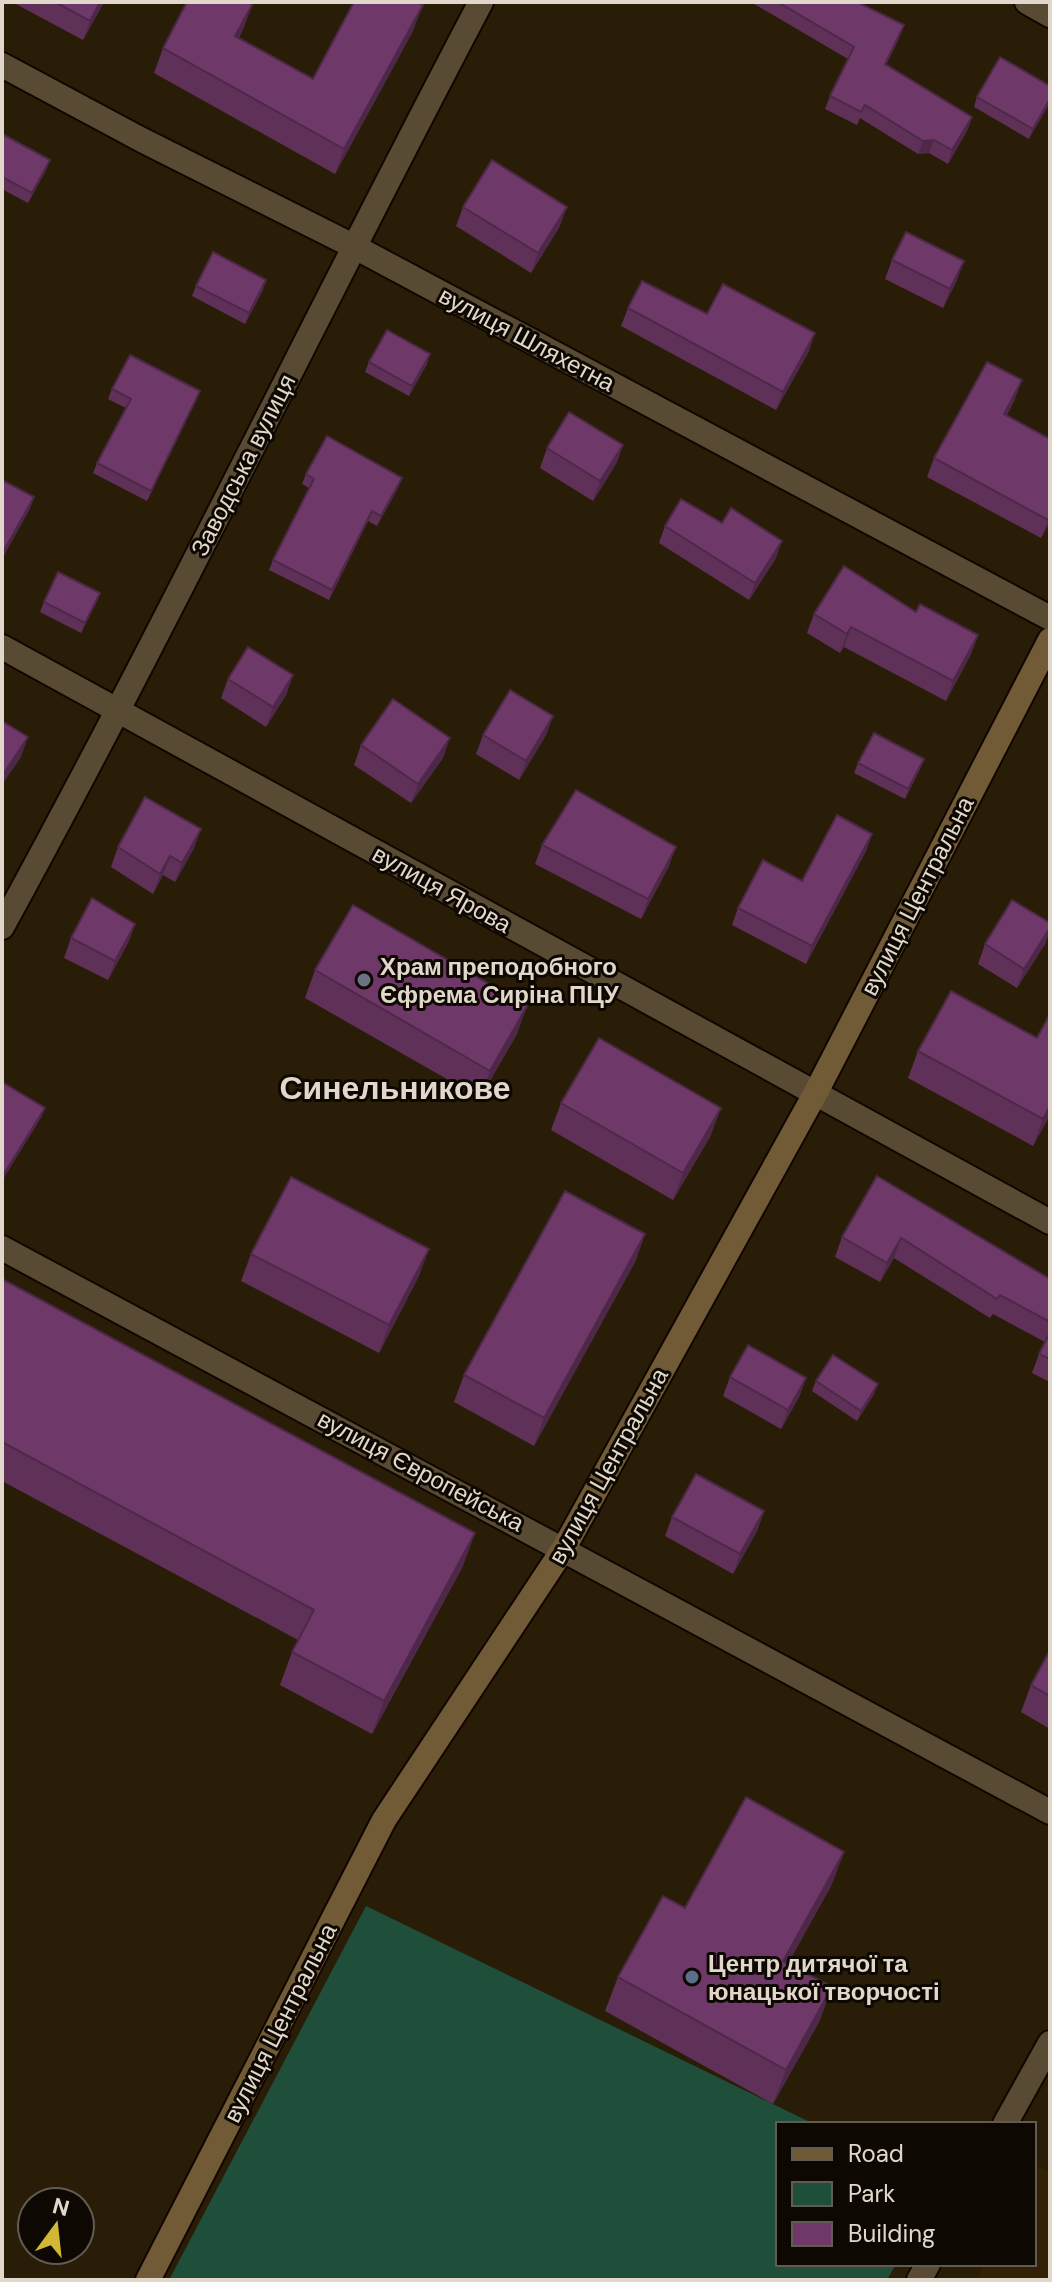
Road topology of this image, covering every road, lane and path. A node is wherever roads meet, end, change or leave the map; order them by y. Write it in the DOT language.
graph roads {
  1 [pos="481,2"];
  2 [pos="1027,2"];
  3 [pos="1050,15"];
  4 [pos="2,65"];
  5 [pos="353,246"];
  6 [pos="1050,618"];
  7 [pos="1050,640"];
  8 [pos="2,647"];
  9 [pos="120,712"];
  10 [pos="2,927"];
  11 [pos="815,1094"];
  12 [pos="1050,1222"];
  13 [pos="2,1248"];
  14 [pos="564,1548"];
  15 [pos="1050,1812"];
  16 [pos="1050,2043"];
  17 [pos="1006,2122"];
  18 [pos="148,2280"];
  1 -- 5 [label="street, Заводська вулиця"];
  2 -- 3 [label="street"];
  4 -- 5 [label="street, вулиця Шляхетна"];
  5 -- 6 [label="street, вулиця Шляхетна"];
  5 -- 9 [label="street, Заводська вулиця"];
  7 -- 11 [label="main road, вулиця Центральна"];
  8 -- 9 [label="street, вулиця Ярова"];
  9 -- 10 [label="street, Заводська вулиця"];
  9 -- 11 [label="street, вулиця Ярова"];
  11 -- 12 [label="street, вулиця Ярова"];
  11 -- 14 [label="main road, вулиця Центральна"];
  13 -- 14 [label="street, вулиця Європейська"];
  14 -- 15 [label="street, вулиця Європейська"];
  14 -- 18 [label="main road, вулиця Центральна"];
  16 -- 17 [label="street"];
}
